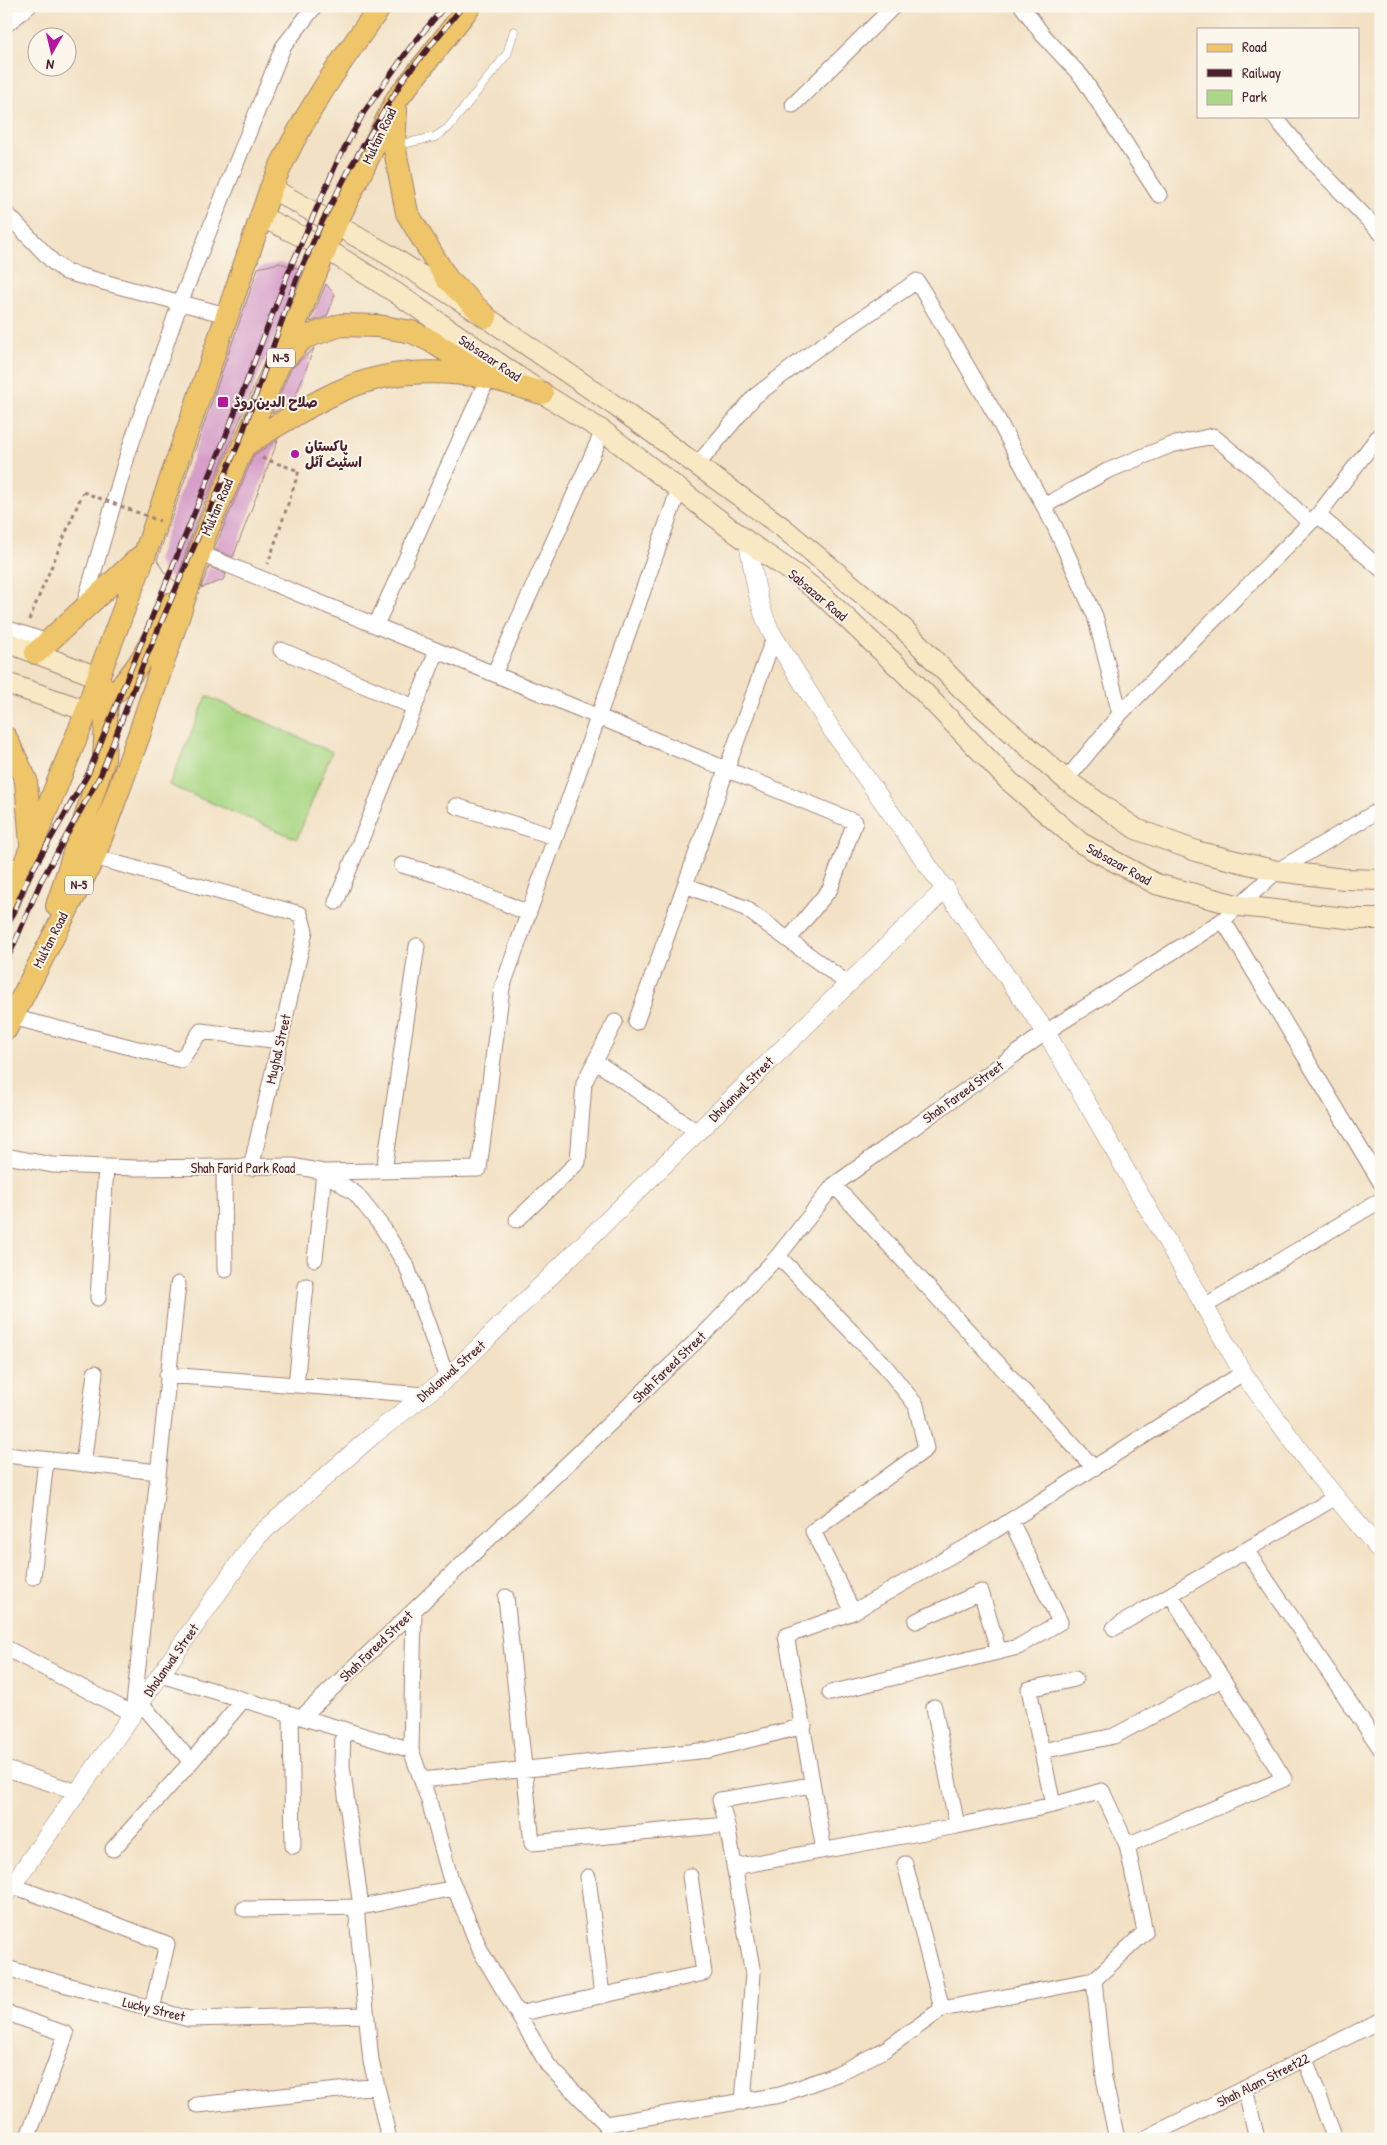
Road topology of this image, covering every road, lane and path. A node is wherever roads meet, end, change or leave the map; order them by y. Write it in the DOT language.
graph roads {
  1 [pos="30,6"];
  2 [pos="315,6"];
  3 [pos="381,6"];
  4 [pos="470,6"];
  5 [pos="894,6"];
  6 [pos="1022,6"];
  7 [pos="6,25"];
  8 [pos="514,31"];
  9 [pos="397,99"];
  10 [pos="793,105"];
  11 [pos="1276,118"];
  12 [pos="394,145"];
  13 [pos="271,188"];
  14 [pos="1159,196"];
  15 [pos="6,213"];
  16 [pos="260,216"];
  17 [pos="336,223"];
  18 [pos="1381,233"];
  19 [pos="325,248"];
  20 [pos="180,303"];
  21 [pos="226,315"];
  22 [pos="486,317"];
  23 [pos="279,364"];
  24 [pos="488,378"];
  25 [pos="542,393"];
  26 [pos="603,431"];
  27 [pos="1381,433"];
  28 [pos="242,449"];
  29 [pos="697,465"];
  30 [pos="679,489"];
  31 [pos="1044,506"];
  32 [pos="1314,519"];
  33 [pos="160,520"];
  34 [pos="748,542"];
  35 [pos="202,543"];
  36 [pos="809,550"];
  37 [pos="146,551"];
  38 [pos="269,564"];
  39 [pos="1381,569"];
  40 [pos="798,576"];
  41 [pos="82,612"];
  42 [pos="376,626"];
  43 [pos="6,628"];
  44 [pos="774,637"];
  45 [pos="15,638"];
  46 [pos="42,647"];
  47 [pos="281,650"];
  48 [pos="437,651"];
  49 [pos="494,674"];
  50 [pos="98,677"];
  51 [pos="6,683"];
  52 [pos="107,700"];
  53 [pos="414,707"];
  54 [pos="87,711"];
  55 [pos="1120,714"];
  56 [pos="598,716"];
  57 [pos="7,741"];
  58 [pos="726,770"];
  59 [pos="1066,780"];
  60 [pos="456,806"];
  61 [pos="1381,809"];
  62 [pos="555,837"];
  63 [pos="94,857"];
  64 [pos="21,862"];
  65 [pos="402,865"];
  66 [pos="1277,870"];
  67 [pos="1381,880"];
  68 [pos="685,886"];
  69 [pos="946,888"];
  70 [pos="336,902"];
  71 [pos="1240,906"];
  72 [pos="6,909"];
  73 [pos="528,913"];
  74 [pos="1381,919"];
  75 [pos="1222,920"];
  76 [pos="788,940"];
  77 [pos="417,946"];
  78 [pos="40,959"];
  79 [pos="847,983"];
  80 [pos="614,1022"];
  81 [pos="636,1022"];
  82 [pos="9,1023"];
  83 [pos="1046,1032"];
  84 [pos="279,1041"];
  85 [pos="595,1061"];
  86 [pos="697,1132"];
  87 [pos="6,1156"];
  88 [pos="106,1167"];
  89 [pos="224,1168"];
  90 [pos="251,1168"];
  91 [pos="384,1170"];
  92 [pos="324,1172"];
  93 [pos="1381,1183"];
  94 [pos="834,1185"];
  95 [pos="1381,1200"];
  96 [pos="517,1220"];
  97 [pos="778,1256"];
  98 [pos="315,1259"];
  99 [pos="225,1270"];
  100 [pos="178,1284"];
  101 [pos="306,1286"];
  102 [pos="98,1298"];
  103 [pos="1203,1307"];
  104 [pos="95,1373"];
  105 [pos="1243,1373"];
  106 [pos="167,1375"];
  107 [pos="448,1378"];
  108 [pos="296,1385"];
  109 [pos="425,1395"];
  110 [pos="6,1455"];
  111 [pos="46,1460"];
  112 [pos="83,1464"];
  113 [pos="1094,1468"];
  114 [pos="158,1472"];
  115 [pos="1336,1497"];
  116 [pos="1011,1520"];
  117 [pos="1246,1550"];
  118 [pos="1381,1552"];
  119 [pos="33,1577"];
  120 [pos="1171,1595"];
  121 [pos="506,1597"];
  122 [pos="414,1610"];
  123 [pos="853,1612"];
  124 [pos="916,1621"];
  125 [pos="1114,1628"];
  126 [pos="6,1648"];
  127 [pos="999,1652"];
  128 [pos="161,1675"];
  129 [pos="1075,1679"];
  130 [pos="1222,1679"];
  131 [pos="830,1693"];
  132 [pos="244,1700"];
  133 [pos="934,1707"];
  134 [pos="137,1709"];
  135 [pos="296,1716"];
  136 [pos="804,1726"];
  137 [pos="343,1730"];
  138 [pos="1381,1749"];
  139 [pos="411,1750"];
  140 [pos="1042,1751"];
  141 [pos="191,1762"];
  142 [pos="6,1769"];
  143 [pos="524,1769"];
  144 [pos="422,1780"];
  145 [pos="812,1785"];
  146 [pos="78,1792"];
  147 [pos="1053,1805"];
  148 [pos="727,1825"];
  149 [pos="958,1826"];
  150 [pos="1127,1845"];
  151 [pos="293,1846"];
  152 [pos="113,1850"];
  153 [pos="824,1850"];
  154 [pos="905,1864"];
  155 [pos="734,1867"];
  156 [pos="690,1876"];
  157 [pos="588,1877"];
  158 [pos="9,1887"];
  159 [pos="454,1888"];
  160 [pos="358,1907"];
  161 [pos="244,1909"];
  162 [pos="6,1968"];
  163 [pos="1094,1980"];
  164 [pos="602,1996"];
  165 [pos="942,2009"];
  166 [pos="152,2010"];
  167 [pos="10,2014"];
  168 [pos="518,2014"];
  169 [pos="367,2015"];
  170 [pos="1381,2020"];
  171 [pos="1305,2058"];
  172 [pos="377,2086"];
  173 [pos="1245,2088"];
  174 [pos="743,2102"];
  175 [pos="197,2105"];
  176 [pos="607,2131"];
  177 [pos="27,2139"];
  178 [pos="389,2139"];
  179 [pos="1117,2139"];
  180 [pos="1144,2139"];
  181 [pos="1257,2139"];
  182 [pos="1335,2139"];
  1 -- 7 [label="street"];
  2 -- 20 [label="street"];
  3 -- 13 [label="main road"];
  4 -- 9 [label="main road, Multan Road / N-5"];
  5 -- 10 [label="street"];
  6 -- 14 [label="street"];
  8 -- 12 [label="lane"];
  9 -- 12 [label="main road"];
  9 -- 17 [label="main road, Multan Road / N-5"];
  11 -- 18 [label="street"];
  12 -- 22 [label="main road"];
  13 -- 16 [label="main road"];
  13 -- 17 [label="main road, Sabsazar Road"];
  15 -- 20 [label="street"];
  16 -- 19 [label="main road, Sabsazar Road"];
  16 -- 21 [label="main road"];
  17 -- 19 [label="main road, Multan Road / N-5"];
  17 -- 22 [label="main road, Sabsazar Road"];
  19 -- 23 [label="main road, Multan Road / N-5"];
  19 -- 25 [label="main road, Sabsazar Road"];
  20 -- 21 [label="street"];
  20 -- 41 [label="street"];
  21 -- 37 [label="main road"];
  22 -- 29 [label="main road, Sabsazar Road"];
  23 -- 24 [label="main road"];
  23 -- 28 [label="main road, Multan Road / N-5"];
  24 -- 25 [label="main road"];
  24 -- 28 [label="main road"];
  24 -- 42 [label="street"];
  25 -- 26 [label="main road, Sabsazar Road"];
  26 -- 30 [label="main road, Sabsazar Road"];
  26 -- 49 [label="street"];
  27 -- 32 [label="street"];
  28 -- 35 [label="main road, Multan Road / N-5"];
  28 -- 38 [label="path"];
  29 -- 31 [label="street"];
  29 -- 36 [label="main road, Sabsazar Road"];
  30 -- 34 [label="main road, Sabsazar Road"];
  30 -- 56 [label="street"];
  31 -- 32 [label="street"];
  31 -- 55 [label="street"];
  32 -- 39 [label="street"];
  32 -- 55 [label="street"];
  33 -- 45 [label="path, bridge"];
  34 -- 40 [label="main road, Sabsazar Road"];
  34 -- 44 [label="street"];
  35 -- 42 [label="street"];
  35 -- 52 [label="main road"];
  35 -- 63 [label="main road, Multan Road / N-5"];
  36 -- 40 [label="main road"];
  36 -- 59 [label="main road, Sabsazar Road"];
  37 -- 41 [label="main road"];
  37 -- 50 [label="main road"];
  40 -- 71 [label="main road, Sabsazar Road"];
  41 -- 46 [label="main road"];
  42 -- 48 [label="street"];
  43 -- 45 [label="street"];
  44 -- 58 [label="street"];
  44 -- 69 [label="street"];
  45 -- 46 [label="main road"];
  46 -- 50 [label="main road"];
  47 -- 53 [label="street"];
  48 -- 49 [label="street"];
  48 -- 53 [label="street"];
  49 -- 56 [label="street"];
  50 -- 52 [label="main road"];
  50 -- 54 [label="main road"];
  51 -- 54 [label="main road"];
  52 -- 54 [label="main road"];
  52 -- 78 [label="main road"];
  53 -- 70 [label="street"];
  54 -- 64 [label="main road"];
  55 -- 59 [label="street"];
  56 -- 58 [label="street"];
  56 -- 62 [label="street"];
  57 -- 64 [label="main road"];
  58 -- 68 [label="street"];
  58 -- 76 [label="street"];
  59 -- 66 [label="main road, Sabsazar Road"];
  60 -- 62 [label="street"];
  61 -- 66 [label="street, Shah Fareed Street"];
  62 -- 73 [label="street"];
  63 -- 78 [label="main road, Multan Road / N-5"];
  63 -- 84 [label="street, Mughal Street"];
  64 -- 72 [label="main road"];
  65 -- 73 [label="street"];
  66 -- 67 [label="main road, Sabsazar Road"];
  66 -- 71 [label="street, Shah Fareed Street"];
  68 -- 76 [label="street"];
  68 -- 81 [label="street"];
  69 -- 79 [label="street, Dholanwal Street"];
  69 -- 83 [label="street"];
  71 -- 74 [label="main road, Sabsazar Road"];
  71 -- 75 [label="street, Shah Fareed Street"];
  73 -- 91 [label="street"];
  75 -- 83 [label="street, Shah Fareed Street"];
  75 -- 93 [label="street"];
  76 -- 79 [label="street"];
  77 -- 91 [label="street"];
  78 -- 82 [label="main road, Multan Road / N-5"];
  79 -- 86 [label="street, Dholanwal Street"];
  80 -- 85 [label="street"];
  82 -- 84 [label="street"];
  83 -- 94 [label="street, Shah Fareed Street"];
  83 -- 103 [label="street"];
  84 -- 90 [label="street, Mughal Street"];
  85 -- 86 [label="street"];
  85 -- 96 [label="street"];
  86 -- 107 [label="street, Dholanwal Street"];
  87 -- 88 [label="street, Shah Farid Park Road"];
  88 -- 89 [label="street, Shah Farid Park Road"];
  88 -- 102 [label="street"];
  89 -- 90 [label="street, Shah Farid Park Road"];
  89 -- 99 [label="street"];
  90 -- 92 [label="street, Shah Farid Park Road"];
  91 -- 92 [label="street"];
  92 -- 98 [label="street"];
  92 -- 107 [label="street, Shah Farid Park Road"];
  94 -- 97 [label="street, Shah Fareed Street"];
  94 -- 113 [label="street"];
  95 -- 103 [label="street"];
  97 -- 122 [label="street, Shah Fareed Street"];
  97 -- 123 [label="street"];
  100 -- 106 [label="street"];
  101 -- 108 [label="street"];
  103 -- 105 [label="street"];
  104 -- 112 [label="street"];
  105 -- 113 [label="street"];
  105 -- 115 [label="street"];
  106 -- 108 [label="street"];
  106 -- 114 [label="street"];
  107 -- 109 [label="street, Dholanwal Street"];
  108 -- 109 [label="street"];
  109 -- 128 [label="street, Dholanwal Street"];
  110 -- 111 [label="street"];
  111 -- 112 [label="street"];
  111 -- 119 [label="street"];
  112 -- 114 [label="street"];
  113 -- 116 [label="street"];
  114 -- 134 [label="street"];
  115 -- 117 [label="street"];
  115 -- 118 [label="street"];
  116 -- 123 [label="street"];
  116 -- 127 [label="street"];
  117 -- 120 [label="street"];
  117 -- 138 [label="street"];
  120 -- 125 [label="street"];
  120 -- 130 [label="street"];
  121 -- 143 [label="street"];
  122 -- 135 [label="street, Shah Fareed Street"];
  122 -- 139 [label="street"];
  123 -- 136 [label="street"];
  124 -- 127 [label="street"];
  126 -- 134 [label="street"];
  127 -- 131 [label="street"];
  128 -- 132 [label="street"];
  128 -- 134 [label="street, Dholanwal Street"];
  129 -- 140 [label="street"];
  130 -- 140 [label="street"];
  130 -- 150 [label="street"];
  132 -- 135 [label="street"];
  132 -- 141 [label="street"];
  133 -- 149 [label="street"];
  134 -- 141 [label="street"];
  134 -- 146 [label="street, Dholanwal Street"];
  135 -- 137 [label="street"];
  135 -- 151 [label="street"];
  136 -- 143 [label="street"];
  136 -- 145 [label="street"];
  137 -- 139 [label="street"];
  137 -- 160 [label="street"];
  139 -- 144 [label="street"];
  140 -- 147 [label="street"];
  141 -- 152 [label="street"];
  142 -- 146 [label="street"];
  143 -- 144 [label="street"];
  143 -- 148 [label="street"];
  144 -- 159 [label="street"];
  145 -- 148 [label="street"];
  145 -- 153 [label="street"];
  146 -- 158 [label="street, Dholanwal Street"];
  147 -- 149 [label="street"];
  147 -- 150 [label="street"];
  148 -- 155 [label="street"];
  149 -- 153 [label="street"];
  150 -- 163 [label="street"];
  153 -- 155 [label="street"];
  154 -- 165 [label="street"];
  155 -- 174 [label="street"];
  156 -- 164 [label="street"];
  157 -- 164 [label="street"];
  158 -- 166 [label="street"];
  159 -- 160 [label="street"];
  159 -- 168 [label="street"];
  160 -- 161 [label="street"];
  160 -- 169 [label="street"];
  162 -- 166 [label="street, Lucky Street"];
  163 -- 165 [label="street"];
  163 -- 179 [label="street"];
  164 -- 168 [label="street"];
  165 -- 174 [label="street"];
  166 -- 169 [label="street, Lucky Street"];
  167 -- 177 [label="street"];
  168 -- 176 [label="street"];
  169 -- 172 [label="street"];
  170 -- 171 [label="street, Shah Alam Street22"];
  171 -- 173 [label="street, Shah Alam Street22"];
  171 -- 182 [label="street"];
  172 -- 175 [label="street"];
  172 -- 178 [label="street"];
  173 -- 180 [label="street, Shah Alam Street22"];
  173 -- 181 [label="street"];
  174 -- 176 [label="street"];
}
